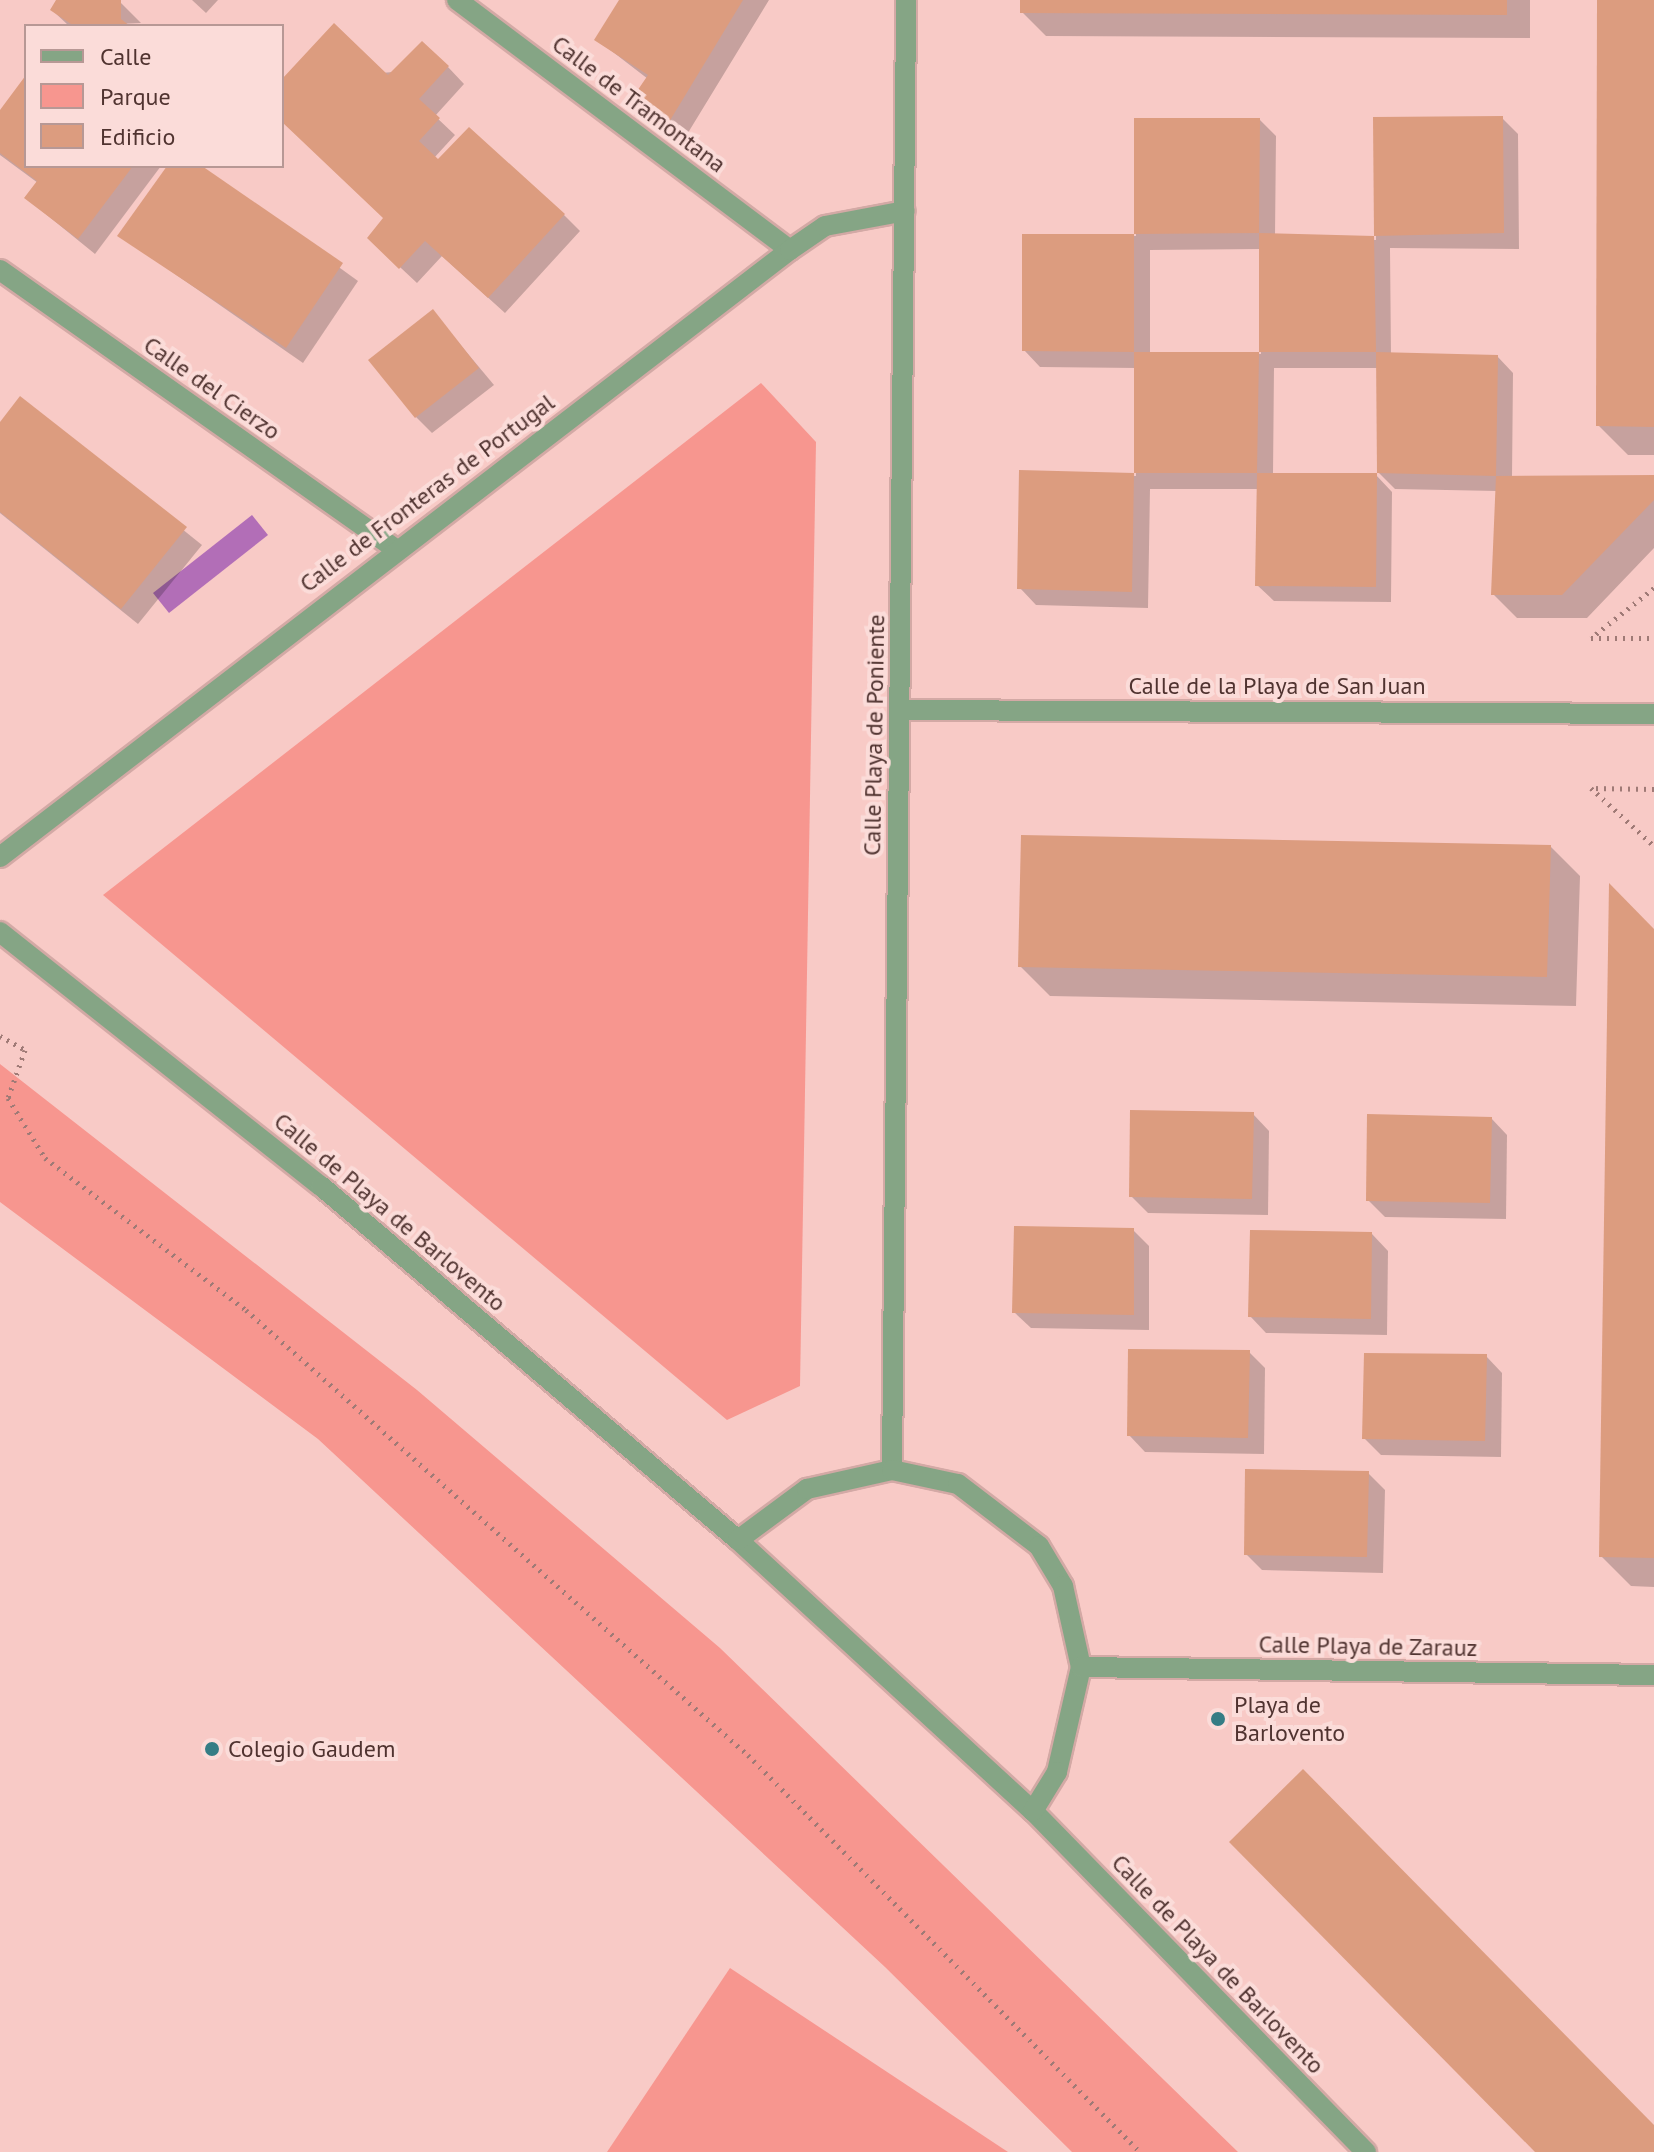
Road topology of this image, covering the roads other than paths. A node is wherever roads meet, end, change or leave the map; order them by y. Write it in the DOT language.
graph roads {
  1 [pos="457,0"];
  2 [pos="906,0"];
  3 [pos="905,211"];
  4 [pos="790,250"];
  5 [pos="0,270"];
  6 [pos="394,548"];
  7 [pos="901,710"];
  8 [pos="1654,714"];
  9 [pos="0,857"];
  10 [pos="0,932"];
  11 [pos="892,1470"];
  12 [pos="738,1540"];
  13 [pos="1081,1667"];
  14 [pos="1654,1675"];
  15 [pos="1033,1811"];
  16 [pos="1366,2152"];
  1 -- 4 [label="street, Calle de Tramontana"];
  2 -- 3 [label="street, Calle Playa de Poniente"];
  3 -- 4 [label="street, Calle de Fronteras de Portugal"];
  3 -- 7 [label="street, Calle Playa de Poniente"];
  4 -- 6 [label="street, Calle de Fronteras de Portugal"];
  5 -- 6 [label="street, Calle del Cierzo"];
  6 -- 9 [label="street, Calle de Fronteras de Portugal"];
  7 -- 8 [label="street, Calle de la Playa de San Juan"];
  7 -- 11 [label="street, Calle Playa de Poniente"];
  10 -- 12 [label="street, Calle de Playa de Barlovento"];
  11 -- 12 [label="street"];
  11 -- 13 [label="street"];
  12 -- 15 [label="street, Calle de Playa de Barlovento"];
  13 -- 14 [label="street, Calle Playa de Zarauz"];
  13 -- 15 [label="street"];
  15 -- 16 [label="street, Calle de Playa de Barlovento"];
}
